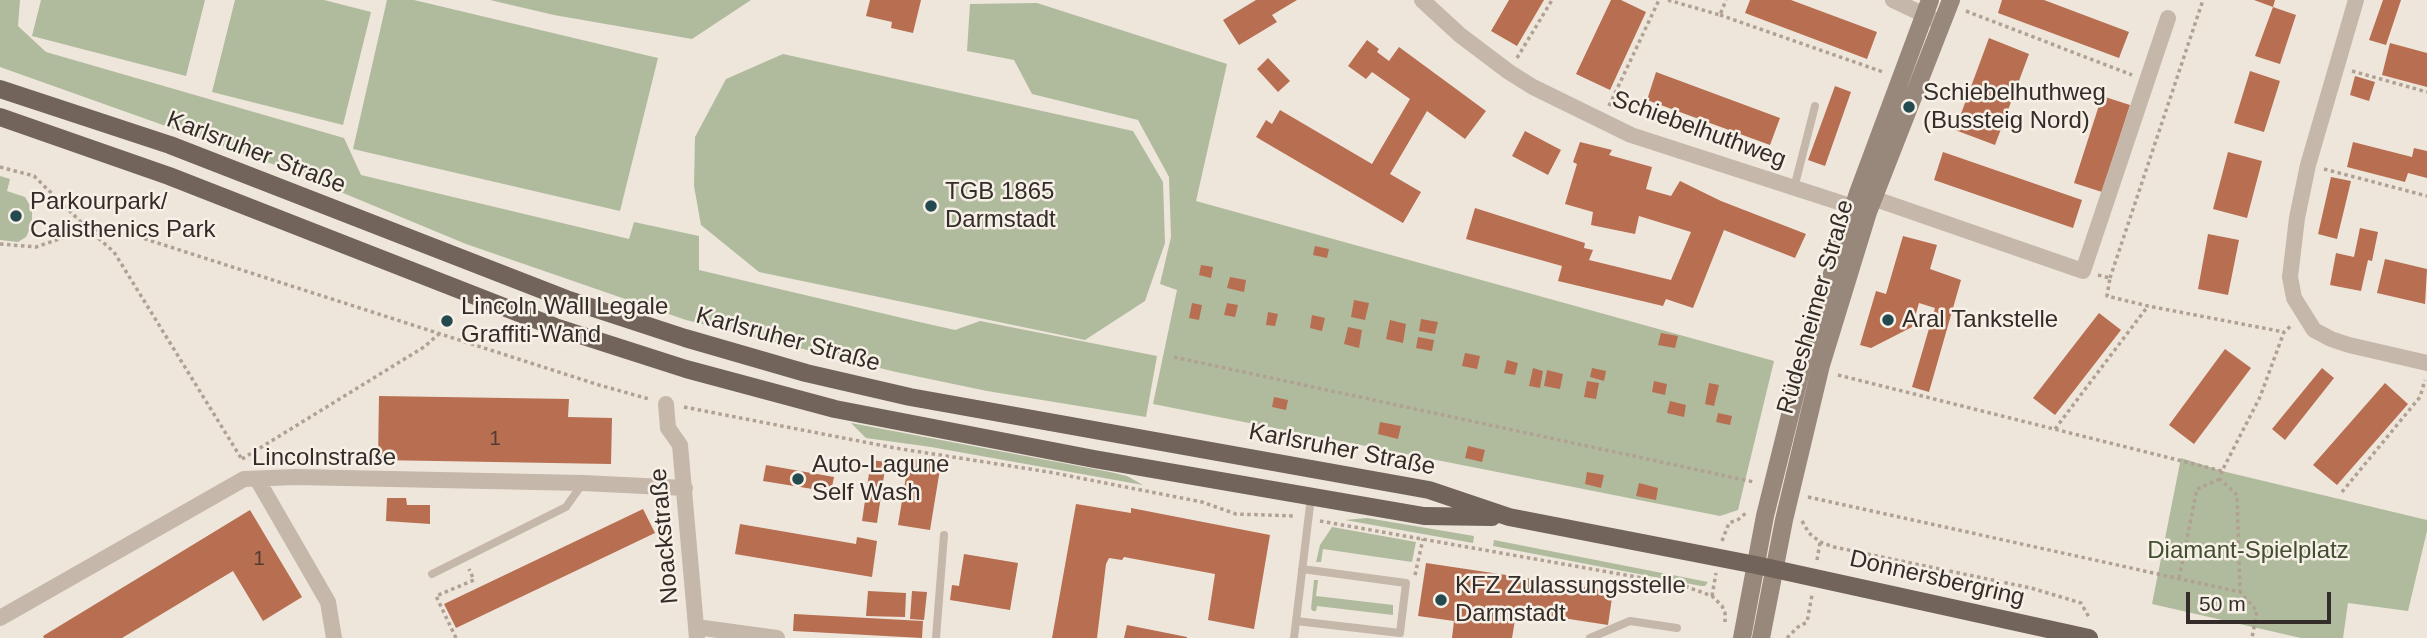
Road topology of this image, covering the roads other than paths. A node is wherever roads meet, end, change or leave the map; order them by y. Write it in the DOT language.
graph roads {
  1 [pos="1422,0"];
  2 [pos="1893,0"];
  3 [pos="2356,0"];
  4 [pos="1956,4"];
  5 [pos="1927,7"];
  6 [pos="2168,18"];
  7 [pos="1940,23"];
  8 [pos="0,89"];
  9 [pos="1815,106"];
  10 [pos="0,117"];
  11 [pos="1794,188"];
  12 [pos="1863,203"];
  13 [pos="2427,363"];
  14 [pos="666,404"];
  15 [pos="257,479"];
  16 [pos="583,484"];
  17 [pos="685,488"];
  18 [pos="1311,497"];
  19 [pos="1509,517"];
  20 [pos="944,535"];
  21 [pos="1756,565"];
  22 [pos="1302,569"];
  23 [pos="1774,569"];
  24 [pos="432,574"];
  25 [pos="0,618"];
  26 [pos="1296,621"];
  27 [pos="1677,628"];
  28 [pos="696,632"];
  29 [pos="334,638"];
  30 [pos="777,638"];
  31 [pos="936,638"];
  32 [pos="1294,638"];
  33 [pos="1590,638"];
  34 [pos="1742,638"];
  35 [pos="1761,638"];
  36 [pos="2089,638"];
  1 -- 11 [label="street, Schiebelhuthweg"];
  2 -- 5 [label="street"];
  3 -- 13 [label="street"];
  4 -- 7 [label="main road, Rüdesheimer Straße"];
  5 -- 7 [label="street"];
  5 -- 12 [label="main road, Rüdesheimer Straße"];
  6 -- 12 [label="street, Schiebelhuthweg"];
  7 -- 12 [label="main road, Rüdesheimer Straße"];
  8 -- 19 [label="main road, Karlsruher Straße"];
  9 -- 11 [label="lane"];
  10 -- 18 [label="main road, Karlsruher Straße"];
  11 -- 12 [label="street, Schiebelhuthweg"];
  12 -- 21 [label="main road, Rüdesheimer Straße"];
  12 -- 23 [label="main road, Rüdesheimer Straße"];
  14 -- 17 [label="street, Noackstraße"];
  15 -- 16 [label="street, Lincolnstraße"];
  15 -- 25 [label="street, Lincolnstraße"];
  15 -- 29 [label="street"];
  16 -- 17 [label="street, Lincolnstraße"];
  16 -- 24 [label="lane"];
  17 -- 28 [label="street, Noackstraße"];
  18 -- 19 [label="main road, Karlsruher Straße"];
  18 -- 22 [label="lane"];
  19 -- 21 [label="main road, Karlsruher Straße"];
  20 -- 31 [label="lane"];
  21 -- 23 [label="main road, Karlsruher Straße"];
  21 -- 34 [label="main road, Rüdesheimer Straße"];
  22 -- 26 [label="lane"];
  22 -- 26 [label="lane"];
  23 -- 35 [label="main road, Rüdesheimer Straße"];
  23 -- 36 [label="main road, Donnersbergring"];
  26 -- 32 [label="lane"];
  27 -- 33 [label="lane"];
  28 -- 30 [label="street, Noackstraße"];
}
